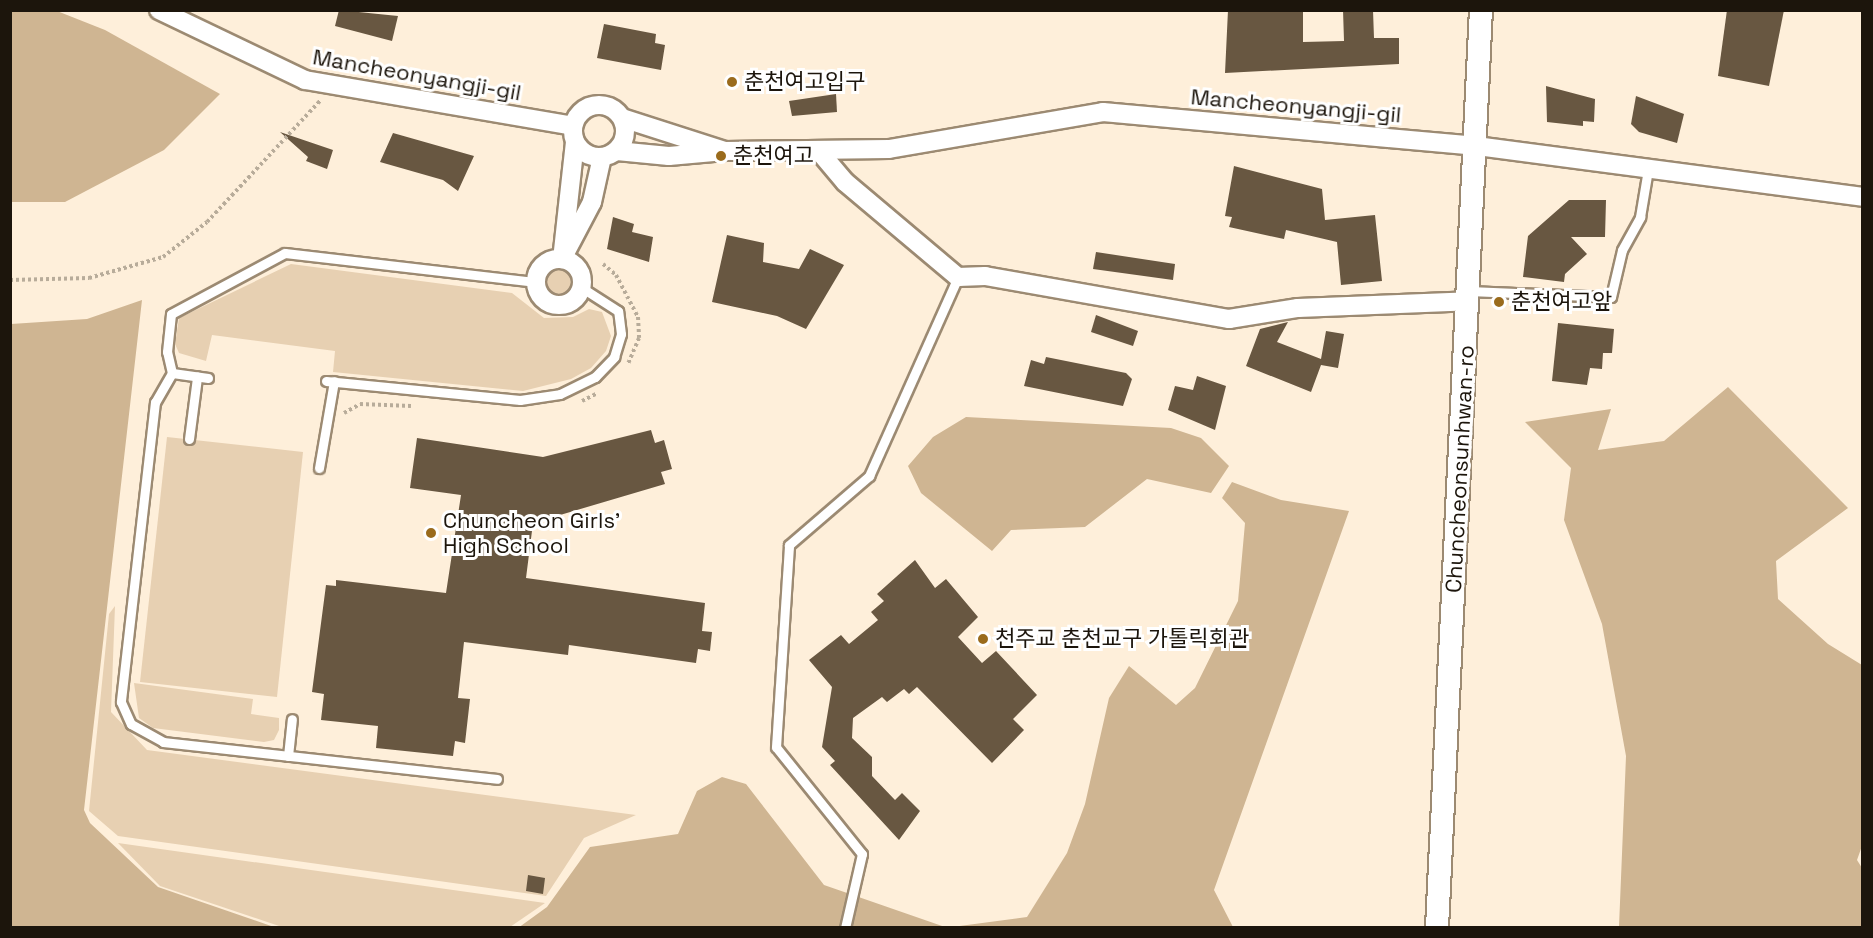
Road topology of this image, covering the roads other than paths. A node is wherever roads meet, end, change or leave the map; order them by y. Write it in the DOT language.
graph roads {
  1 [pos="159,10"];
  2 [pos="1481,10"];
  3 [pos="622,118"];
  4 [pos="574,134"];
  5 [pos="1477,146"];
  6 [pos="819,150"];
  7 [pos="725,151"];
  8 [pos="610,154"];
  9 [pos="1648,169"];
  10 [pos="1863,197"];
  11 [pos="562,259"];
  12 [pos="958,277"];
  13 [pos="536,282"];
  14 [pos="582,288"];
  15 [pos="1469,296"];
  16 [pos="172,373"];
  17 [pos="197,377"];
  18 [pos="208,378"];
  19 [pos="189,439"];
  20 [pos="319,468"];
  21 [pos="292,719"];
  22 [pos="288,756"];
  23 [pos="497,779"];
  24 [pos="845,927"];
  25 [pos="1437,927"];
  1 -- 4 [label="street, Mancheonyangji-gil"];
  2 -- 5 [label="street, Chuncheonsunhwan-ro"];
  3 -- 4 [label="street"];
  3 -- 7 [label="street"];
  3 -- 8 [label="street"];
  4 -- 8 [label="street"];
  4 -- 11 [label="street"];
  5 -- 6 [label="street, Mancheonyangji-gil"];
  5 -- 9 [label="street, Mancheonyangji-gil"];
  5 -- 15 [label="street, Chuncheonsunhwan-ro"];
  6 -- 7 [label="street, Mancheonyangji-gil"];
  6 -- 12 [label="street"];
  7 -- 8 [label="street"];
  8 -- 11 [label="street"];
  9 -- 10 [label="street, Mancheonyangji-gil"];
  9 -- 15 [label="lane"];
  11 -- 13 [label="street"];
  11 -- 14 [label="street"];
  12 -- 15 [label="street"];
  12 -- 24 [label="lane"];
  13 -- 14 [label="street"];
  13 -- 16 [label="lane"];
  14 -- 20 [label="lane"];
  15 -- 25 [label="street, Chuncheonsunhwan-ro"];
  16 -- 17 [label="lane"];
  16 -- 22 [label="lane"];
  17 -- 18 [label="lane"];
  17 -- 19 [label="lane"];
  21 -- 22 [label="lane"];
  22 -- 23 [label="lane"];
}
